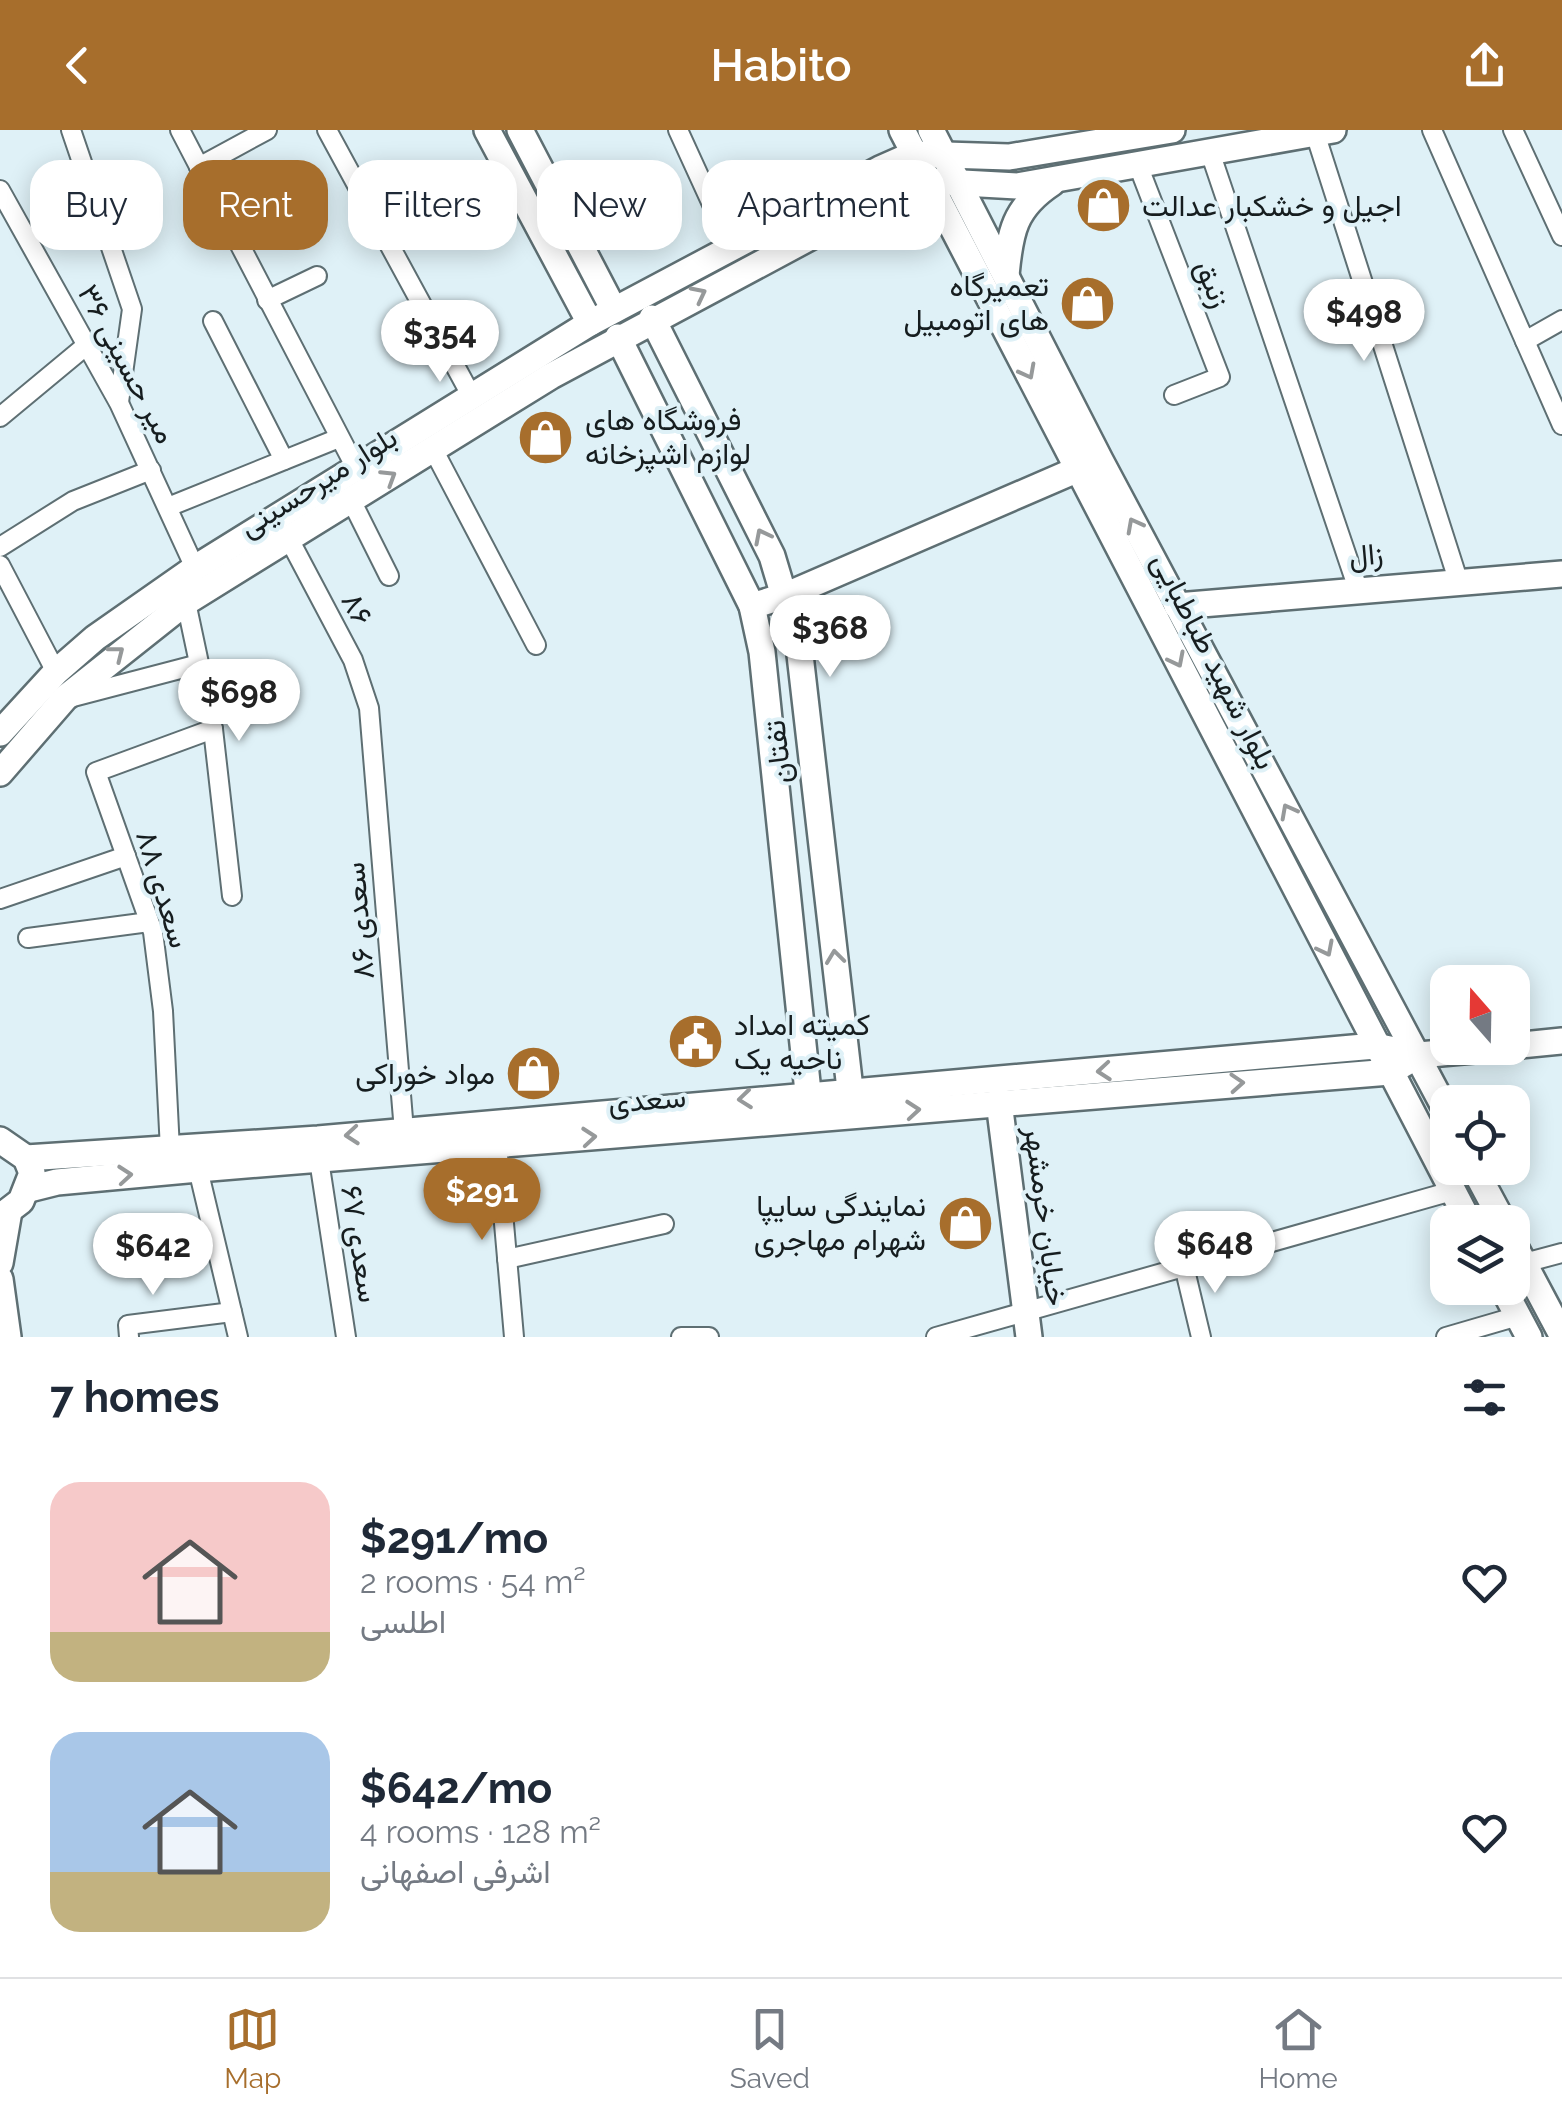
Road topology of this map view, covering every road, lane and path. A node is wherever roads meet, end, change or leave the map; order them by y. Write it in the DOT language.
graph roads {
  1 [pos="71,130"];
  2 [pos="180,130"];
  3 [pos="267,130"];
  4 [pos="328,130"];
  5 [pos="487,130"];
  6 [pos="520,130"];
  7 [pos="678,130"];
  8 [pos="902,130"];
  9 [pos="931,130"];
  10 [pos="1172,130"];
  11 [pos="1432,130"];
  12 [pos="1514,130"];
  13 [pos="1324,132"];
  14 [pos="1113,135"];
  15 [pos="1210,152"];
  16 [pos="914,154"];
  17 [pos="944,154"];
  18 [pos="1009,157"];
  19 [pos="195,160"];
  20 [pos="213,160"];
  21 [pos="904,160"];
  22 [pos="917,160"];
  23 [pos="1138,165"];
  24 [pos="1057,180"];
  25 [pos="702,182"];
  26 [pos="945,183"];
  27 [pos="960,183"];
  28 [pos="1017,186"];
  29 [pos="0,190"];
  30 [pos="945,212"];
  31 [pos="1562,236"];
  32 [pos="241,250"];
  33 [pos="728,250"];
  34 [pos="759,250"];
  35 [pos="1006,275"];
  36 [pos="317,276"];
  37 [pos="267,300"];
  38 [pos="614,310"];
  39 [pos="652,318"];
  40 [pos="1562,320"];
  41 [pos="213,321"];
  42 [pos="590,324"];
  43 [pos="618,337"];
  44 [pos="1525,340"];
  45 [pos="88,344"];
  46 [pos="1174,395"];
  47 [pos="472,398"];
  48 [pos="118,403"];
  49 [pos="0,417"];
  50 [pos="1562,426"];
  51 [pos="339,438"];
  52 [pos="433,448"];
  53 [pos="284,460"];
  54 [pos="1089,464"];
  55 [pos="152,470"];
  56 [pos="357,470"];
  57 [pos="351,500"];
  58 [pos="168,507"];
  59 [pos="289,539"];
  60 [pos="0,547"];
  61 [pos="0,565"];
  62 [pos="195,568"];
  63 [pos="1562,574"];
  64 [pos="388,576"];
  65 [pos="1458,580"];
  66 [pos="1358,589"];
  67 [pos="787,595"];
  68 [pos="186,602"];
  69 [pos="752,606"];
  70 [pos="1177,606"];
  71 [pos="536,645"];
  72 [pos="199,664"];
  73 [pos="56,672"];
  74 [pos="65,698"];
  75 [pos="369,708"];
  76 [pos="214,729"];
  77 [pos="0,733"];
  78 [pos="0,772"];
  79 [pos="126,856"];
  80 [pos="232,896"];
  81 [pos="0,899"];
  82 [pos="149,922"];
  83 [pos="28,938"];
  84 [pos="1562,1042"];
  85 [pos="1530,1045"];
  86 [pos="1376,1046"];
  87 [pos="1430,1053"];
  88 [pos="1419,1054"];
  89 [pos="1390,1072"];
  90 [pos="1434,1085"];
  91 [pos="850,1089"];
  92 [pos="808,1092"];
  93 [pos="999,1102"];
  94 [pos="404,1131"];
  95 [pos="10,1143"];
  96 [pos="497,1144"];
  97 [pos="170,1150"];
  98 [pos="319,1160"];
  99 [pos="198,1169"];
  100 [pos="29,1188"];
  101 [pos="1452,1191"];
  102 [pos="1460,1205"];
  103 [pos="5,1214"];
  104 [pos="664,1224"];
  105 [pos="1530,1252"];
  106 [pos="1562,1253"];
  107 [pos="507,1259"];
  108 [pos="0,1263"];
  109 [pos="1184,1266"];
  110 [pos="1530,1275"];
  111 [pos="0,1279"];
  112 [pos="1024,1310"];
  113 [pos="232,1312"];
  114 [pos="1523,1327"];
  115 [pos="1562,1335"];
  116 [pos="8,1337"];
  117 [pos="129,1337"];
  118 [pos="238,1337"];
  119 [pos="346,1337"];
  120 [pos="514,1337"];
  121 [pos="681,1337"];
  122 [pos="709,1337"];
  123 [pos="936,1337"];
  124 [pos="1029,1337"];
  125 [pos="1201,1337"];
  126 [pos="1446,1337"];
  1 -- 48 [label="street"];
  2 -- 19 [label="street"];
  3 -- 20 [label="street"];
  4 -- 47 [label="street"];
  5 -- 42 [label="main road"];
  6 -- 38 [label="main road"];
  7 -- 25 [label="street"];
  8 -- 16 [label="main road, بلوار شهید طباطبایی"];
  9 -- 17 [label="main road, بلوار شهید طباطبایی"];
  10 -- 14 [label="main road, بلوار میرحسینی"];
  11 -- 44 [label="street"];
  12 -- 31 [label="street"];
  13 -- 15 [label="main road, بلوار میرحسینی"];
  13 -- 65 [label="street"];
  14 -- 18 [label="main road, بلوار میرحسینی"];
  15 -- 23 [label="main road, بلوار میرحسینی"];
  15 -- 66 [label="street"];
  16 -- 17 [label="main road, بلوار میرحسینی"];
  16 -- 21 [label="main road, بلوار میرحسینی"];
  16 -- 22 [label="main road, بلوار شهید طباطبایی"];
  17 -- 18 [label="main road, بلوار میرحسینی"];
  17 -- 27 [label="main road, بلوار شهید طباطبایی"];
  18 -- 28 [label="main road"];
  23 -- 24 [label="main road, بلوار میرحسینی"];
  23 -- 46 [label="street, زنبق"];
  24 -- 28 [label="main road, بلوار میرحسینی"];
  24 -- 35 [label="main road"];
  26 -- 27 [label="main road, بلوار میرحسینی"];
  27 -- 28 [label="main road, بلوار میرحسینی"];
  27 -- 35 [label="main road, بلوار شهید طباطبایی"];
  29 -- 45 [label="street, میر حسینی ۳۶"];
  30 -- 54 [label="main road, بلوار شهید طباطبایی, one-way"];
  32 -- 37 [label="street"];
  33 -- 38 [label="main road, بلوار میرحسینی"];
  39 -- 34 [label="main road, بلوار میرحسینی, one-way"];
  35 -- 54 [label="main road, بلوار شهید طباطبایی"];
  36 -- 37 [label="street"];
  37 -- 51 [label="street"];
  38 -- 42 [label="main road, بلوار میرحسینی"];
  39 -- 43 [label="main road, بلوار میرحسینی"];
  67 -- 39 [label="main road, تفتان, one-way"];
  40 -- 44 [label="street"];
  41 -- 53 [label="street"];
  42 -- 47 [label="main road, بلوار میرحسینی"];
  43 -- 52 [label="main road, بلوار میرحسینی"];
  43 -- 69 [label="main road, تفتان"];
  44 -- 50 [label="street"];
  45 -- 48 [label="street, میر حسینی ۳۶"];
  45 -- 49 [label="street"];
  47 -- 56 [label="main road, بلوار میرحسینی"];
  48 -- 55 [label="street, میر حسینی ۳۶"];
  51 -- 53 [label="street"];
  51 -- 56 [label="street"];
  57 -- 52 [label="main road, بلوار میرحسینی, one-way"];
  52 -- 71 [label="street"];
  53 -- 58 [label="street"];
  54 -- 67 [label="main road"];
  70 -- 54 [label="main road, بلوار شهید طباطبایی, one-way"];
  54 -- 86 [label="main road, بلوار شهید طباطبایی, one-way"];
  55 -- 58 [label="street, میر حسینی ۳۶"];
  55 -- 60 [label="street"];
  56 -- 62 [label="main road, بلوار میرحسینی"];
  57 -- 59 [label="main road, بلوار میرحسینی"];
  57 -- 64 [label="street"];
  58 -- 62 [label="street, میر حسینی ۳۶"];
  59 -- 68 [label="main road, بلوار میرحسینی"];
  59 -- 75 [label="street, ۸۶"];
  61 -- 73 [label="street"];
  62 -- 73 [label="main road, بلوار میرحسینی"];
  63 -- 65 [label="main road, زال"];
  65 -- 66 [label="main road, زال"];
  66 -- 70 [label="main road, زال"];
  67 -- 69 [label="main road"];
  91 -- 67 [label="main road, تفتان, one-way"];
  68 -- 72 [label="street"];
  74 -- 68 [label="main road, بلوار میرحسینی, one-way"];
  69 -- 92 [label="main road, تفتان"];
  88 -- 70 [label="main road, بلوار شهید طباطبایی, one-way"];
  72 -- 74 [label="street"];
  72 -- 76 [label="street"];
  73 -- 77 [label="main road, بلوار میرحسینی"];
  74 -- 78 [label="main road, بلوار میرحسینی"];
  75 -- 94 [label="street, سعدی ۸۶"];
  76 -- 79 [label="street, سعدی ۸۸"];
  76 -- 80 [label="street"];
  79 -- 81 [label="street"];
  79 -- 82 [label="street, سعدی ۸۸"];
  82 -- 83 [label="street"];
  82 -- 97 [label="street, سعدی ۸۸"];
  84 -- 85 [label="main road"];
  86 -- 88 [label="main road, سعدی"];
  86 -- 89 [label="main road, بلوار شهید طباطبایی"];
  86 -- 91 [label="main road, سعدی, one-way"];
  87 -- 88 [label="main road"];
  88 -- 89 [label="main road"];
  88 -- 90 [label="main road, بلوار شهید طباطبایی"];
  93 -- 89 [label="main road, سعدی, one-way"];
  89 -- 101 [label="main road, بلوار شهید طباطبایی"];
  91 -- 92 [label="main road, سعدی"];
  92 -- 94 [label="main road, سعدی, one-way"];
  96 -- 93 [label="main road, سعدی, one-way"];
  93 -- 112 [label="main road, خیابان خرمشهر"];
  94 -- 97 [label="main road, سعدی, one-way"];
  95 -- 97 [label="main road, سعدی"];
  95 -- 100 [label="main road"];
  96 -- 98 [label="main road, سعدی"];
  96 -- 107 [label="street"];
  98 -- 99 [label="main road, سعدی"];
  98 -- 119 [label="street, سعدی ۶۷"];
  100 -- 99 [label="main road, سعدی, one-way"];
  99 -- 113 [label="street"];
  100 -- 103 [label="main road"];
  101 -- 102 [label="main road, بلوار شهید طباطبایی"];
  101 -- 109 [label="street"];
  103 -- 108 [label="main road"];
  104 -- 107 [label="street"];
  105 -- 106 [label="street"];
  107 -- 120 [label="street"];
  109 -- 112 [label="street"];
  109 -- 125 [label="street"];
  110 -- 115 [label="main road"];
  111 -- 116 [label="main road"];
  112 -- 123 [label="street"];
  112 -- 124 [label="main road, خیابان خرمشهر"];
  113 -- 117 [label="street"];
  113 -- 118 [label="street"];
  114 -- 126 [label="street"];
  121 -- 122 [label="street"];
}
